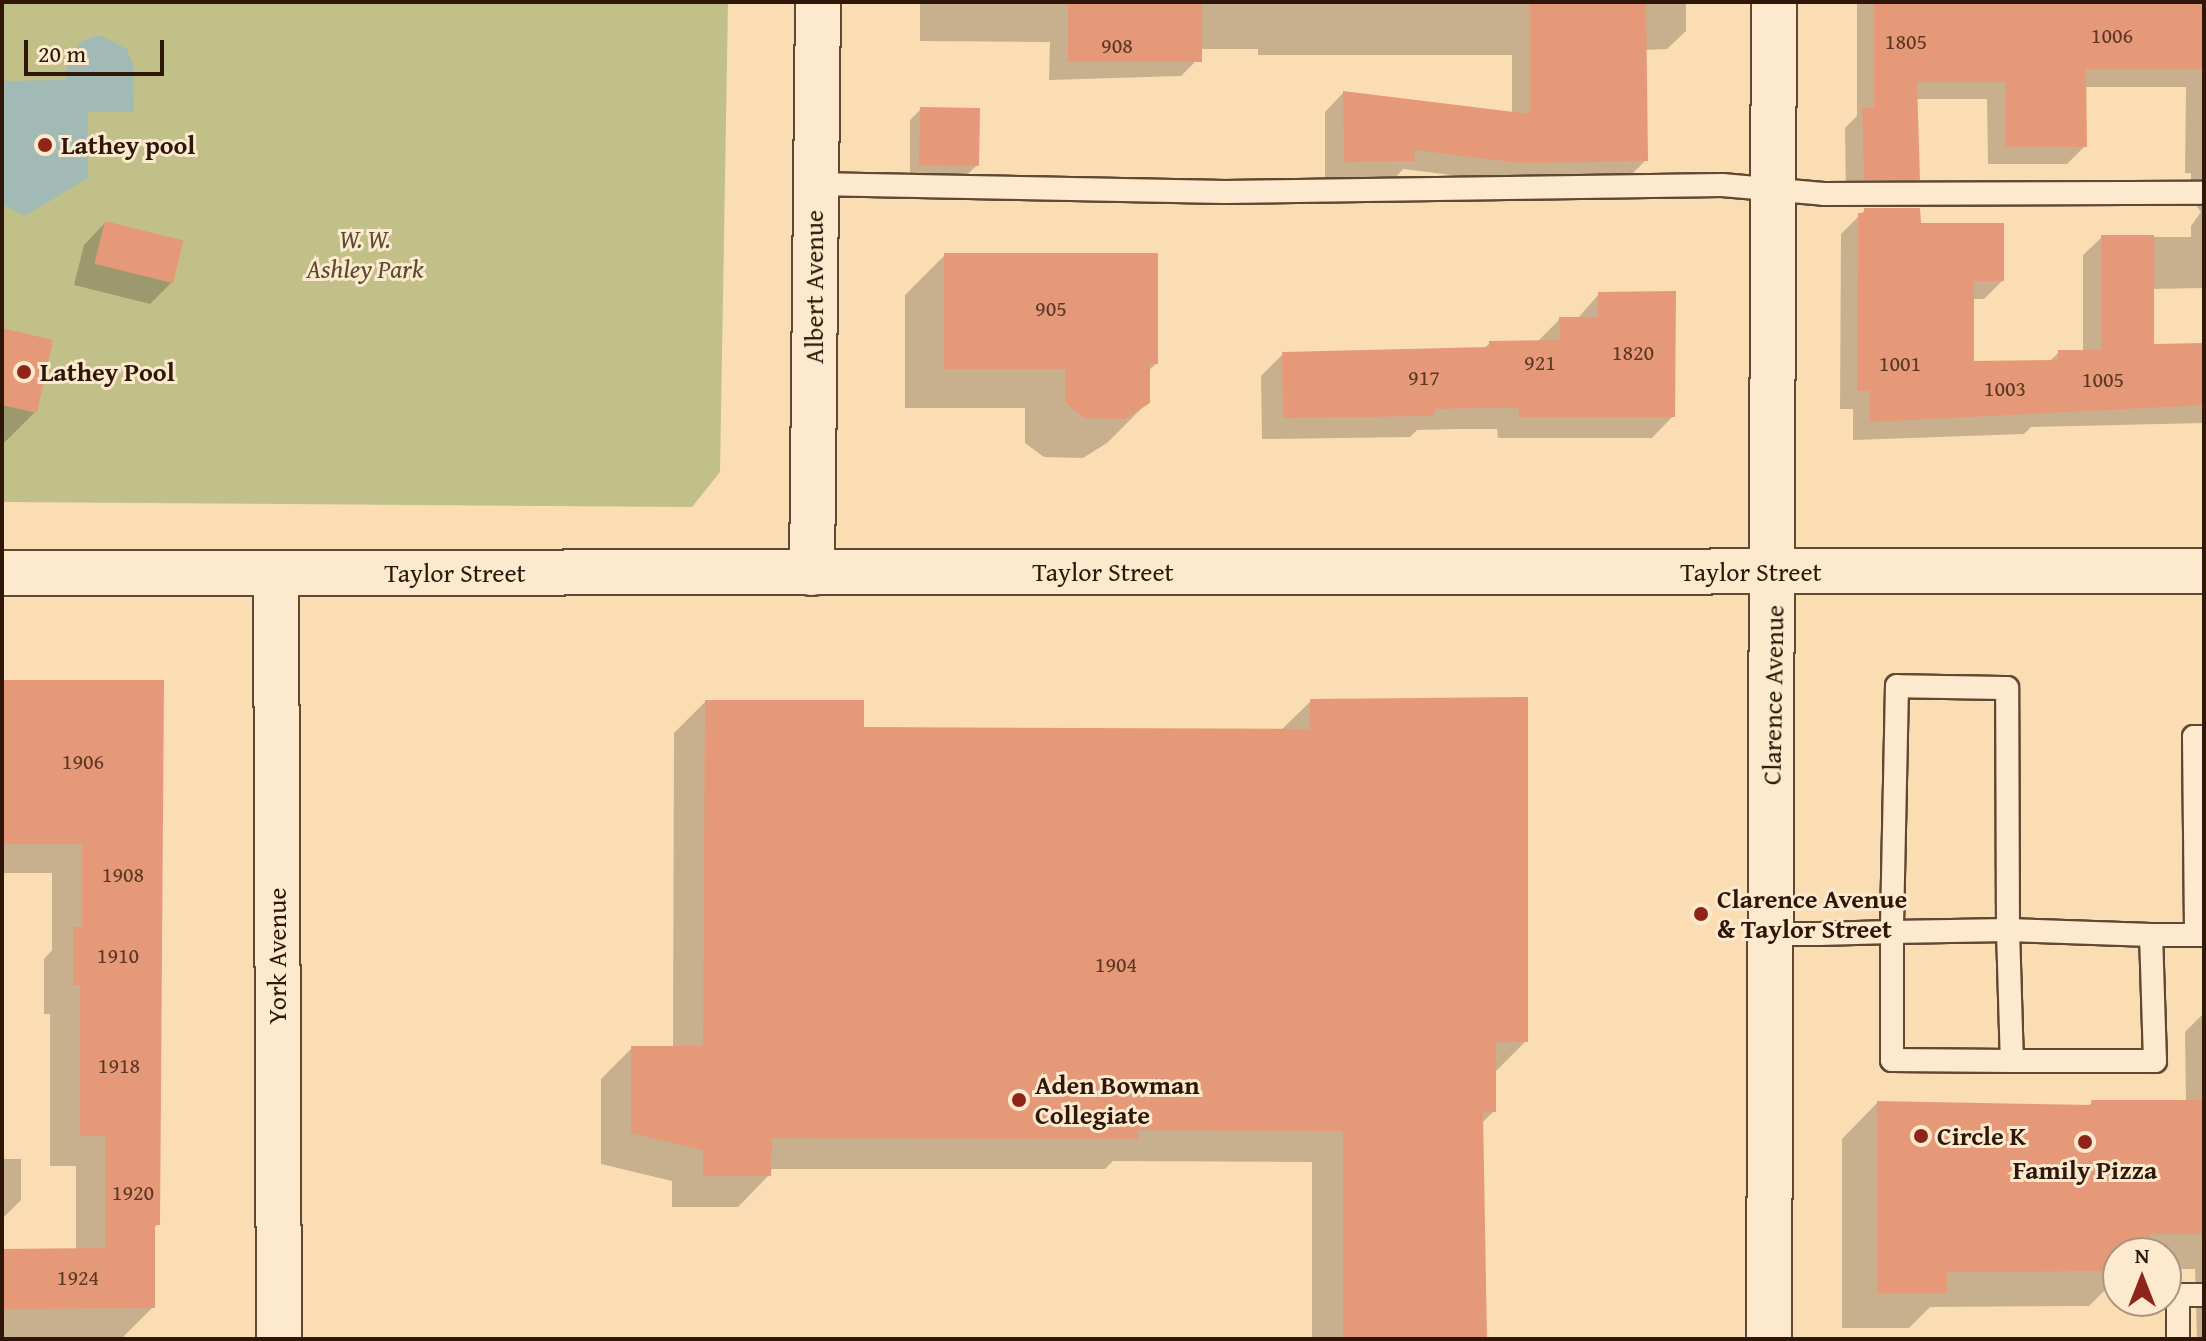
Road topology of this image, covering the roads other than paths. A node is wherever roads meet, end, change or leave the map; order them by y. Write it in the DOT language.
graph roads {
  1 [pos="818,2"];
  2 [pos="1774,2"];
  3 [pos="814,184"];
  4 [pos="1774,189"];
  5 [pos="2204,193"];
  6 [pos="2204,571"];
  7 [pos="2,573"];
  8 [pos="276,573"];
  9 [pos="812,573"];
  10 [pos="1774,573"];
  11 [pos="2204,737"];
  12 [pos="2008,930"];
  13 [pos="1892,932"];
  14 [pos="1771,934"];
  15 [pos="2151,935"];
  16 [pos="2200,935"];
  17 [pos="2012,1061"];
  18 [pos="2204,1295"];
  19 [pos="279,1339"];
  20 [pos="1769,1339"];
  21 [pos="2178,1339"];
  1 -- 3 [label="main road, Albert Avenue"];
  2 -- 4 [label="main road, Clarence Avenue"];
  3 -- 4 [label="lane"];
  3 -- 9 [label="main road, Albert Avenue"];
  4 -- 5 [label="lane"];
  4 -- 10 [label="main road, Clarence Avenue"];
  6 -- 10 [label="main road, Taylor Street"];
  7 -- 8 [label="main road, Taylor Street"];
  8 -- 9 [label="main road, Taylor Street"];
  8 -- 19 [label="main road, York Avenue"];
  9 -- 10 [label="main road, Taylor Street"];
  10 -- 14 [label="main road, Clarence Avenue"];
  11 -- 16 [label="lane"];
  12 -- 13 [label="lane"];
  12 -- 13 [label="lane"];
  12 -- 15 [label="lane"];
  12 -- 17 [label="lane"];
  13 -- 14 [label="lane"];
  13 -- 17 [label="lane"];
  14 -- 20 [label="main road, Clarence Avenue"];
  15 -- 16 [label="lane"];
  15 -- 17 [label="lane"];
  18 -- 21 [label="lane"];
}
